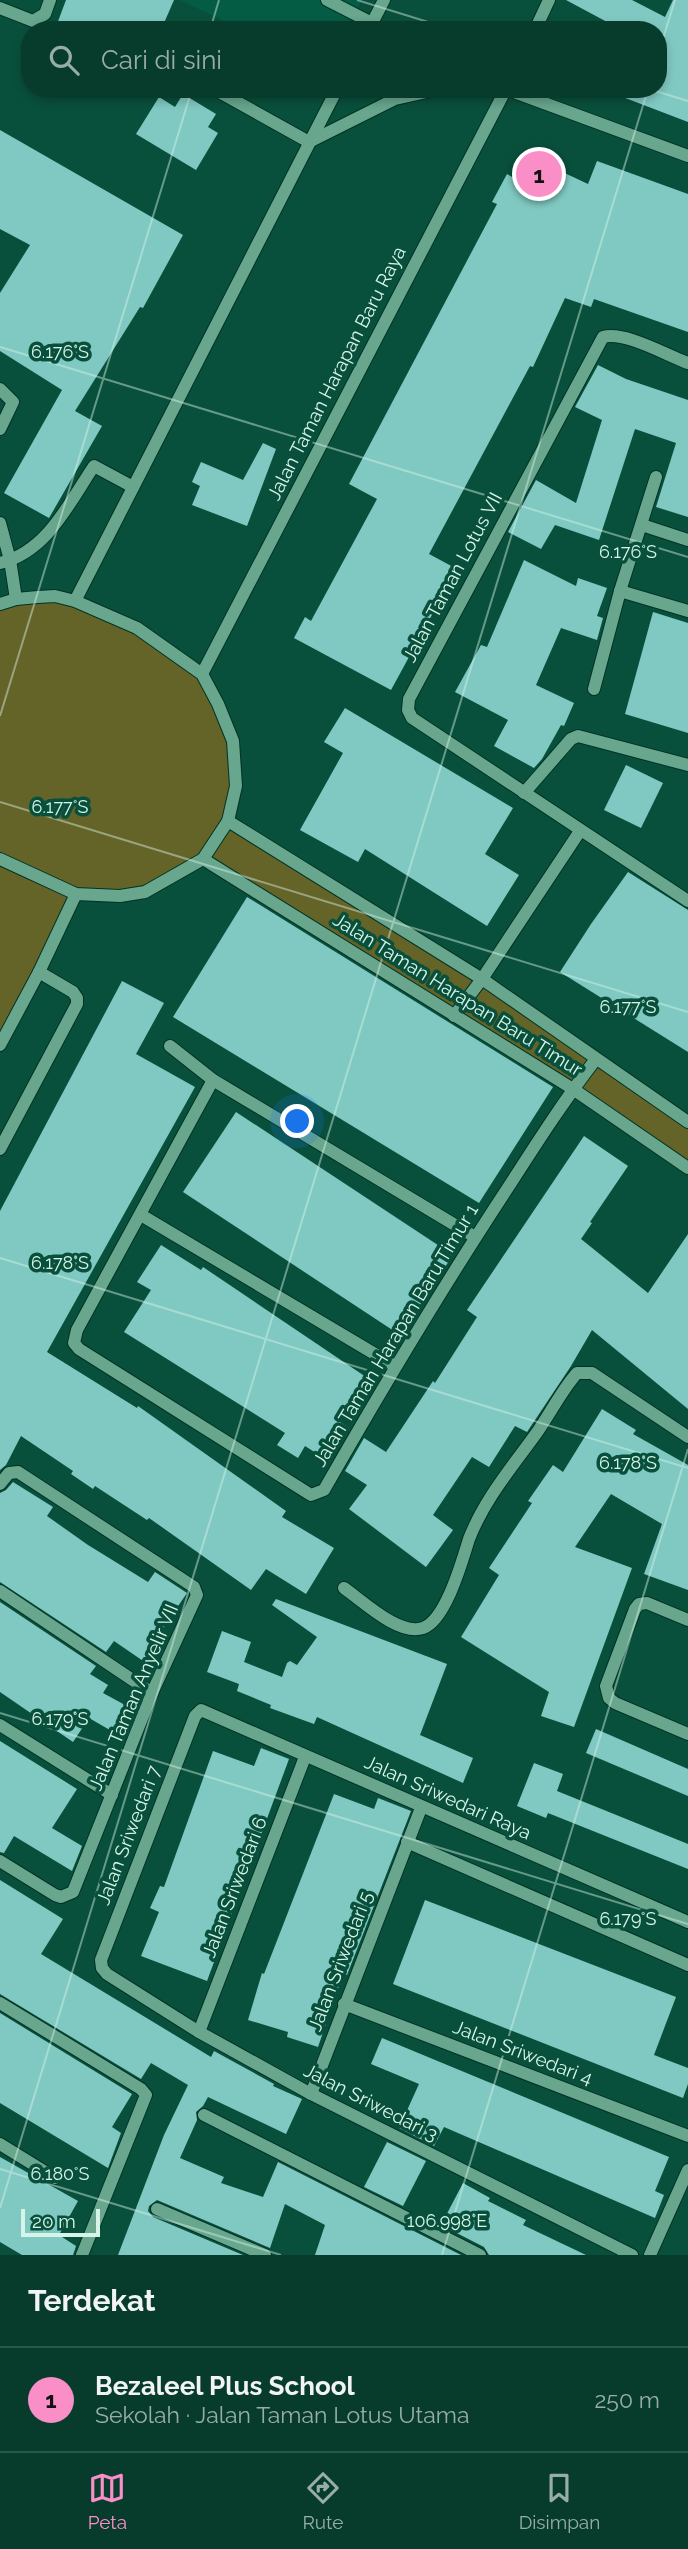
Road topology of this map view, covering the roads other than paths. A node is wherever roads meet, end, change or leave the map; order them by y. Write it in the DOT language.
graph roads {
  1 [pos="50,0"];
  2 [pos="327,0"];
  3 [pos="384,0"];
  4 [pos="549,0"];
  5 [pos="0,9"];
  6 [pos="363,21"];
  7 [pos="374,21"];
  8 [pos="539,21"];
  9 [pos="230,98"];
  10 [pos="332,98"];
  11 [pos="400,98"];
  12 [pos="501,98"];
  13 [pos="530,98"];
  14 [pos="309,142"];
  15 [pos="688,156"];
  16 [pos="688,363"];
  17 [pos="0,389"];
  18 [pos="0,429"];
  19 [pos="656,477"];
  20 [pos="133,487"];
  21 [pos="0,523"];
  22 [pos="642,526"];
  23 [pos="688,540"];
  24 [pos="5,561"];
  25 [pos="620,591"];
  26 [pos="16,599"];
  27 [pos="75,601"];
  28 [pos="0,604"];
  29 [pos="688,611"];
  30 [pos="202,674"];
  31 [pos="594,690"];
  32 [pos="688,765"];
  33 [pos="524,793"];
  34 [pos="228,821"];
  35 [pos="580,831"];
  36 [pos="0,859"];
  37 [pos="204,859"];
  38 [pos="76,894"];
  39 [pos="688,901"];
  40 [pos="39,972"];
  41 [pos="482,979"];
  42 [pos="454,1016"];
  43 [pos="0,1045"];
  44 [pos="170,1046"];
  45 [pos="596,1059"];
  46 [pos="214,1080"];
  47 [pos="573,1089"];
  48 [pos="688,1122"];
  49 [pos="0,1149"];
  50 [pos="688,1168"];
  51 [pos="141,1215"];
  52 [pos="475,1237"];
  53 [pos="394,1366"];
  54 [pos="688,1437"];
  55 [pos="0,1485"];
  56 [pos="344,1588"];
  57 [pos="0,1591"];
  58 [pos="688,1620"];
  59 [pos="152,1693"];
  60 [pos="195,1716"];
  61 [pos="0,1726"];
  62 [pos="688,1734"];
  63 [pos="305,1756"];
  64 [pos="112,1795"];
  65 [pos="421,1808"];
  66 [pos="407,1842"];
  67 [pos="0,1861"];
  68 [pos="688,1922"];
  69 [pos="688,1965"];
  70 [pos="102,1968"];
  71 [pos="0,2003"];
  72 [pos="344,2004"];
  73 [pos="199,2032"];
  74 [pos="311,2094"];
  75 [pos="204,2115"];
  76 [pos="688,2136"];
  77 [pos="0,2144"];
  78 [pos="688,2170"];
  79 [pos="55,2178"];
  80 [pos="157,2209"];
  81 [pos="82,2255"];
  82 [pos="265,2255"];
  83 [pos="480,2255"];
  84 [pos="632,2255"];
  85 [pos="650,2255"];
  1 -- 5 [label="street"];
  2 -- 6 [label="street"];
  3 -- 7 [label="street"];
  4 -- 8 [label="street"];
  9 -- 14 [label="street"];
  10 -- 14 [label="street"];
  11 -- 14 [label="street"];
  12 -- 30 [label="street, Jalan Taman Harapan Baru Raya"];
  13 -- 15 [label="street"];
  14 -- 20 [label="street"];
  16 -- 33 [label="street, Jalan Taman Lotus VII"];
  17 -- 18 [label="street"];
  19 -- 22 [label="street"];
  20 -- 24 [label="street"];
  20 -- 27 [label="street"];
  21 -- 24 [label="street"];
  22 -- 23 [label="street"];
  22 -- 25 [label="street"];
  24 -- 26 [label="street"];
  25 -- 29 [label="street"];
  25 -- 31 [label="street"];
  26 -- 27 [label="street"];
  26 -- 28 [label="street"];
  27 -- 30 [label="street"];
  30 -- 34 [label="street"];
  32 -- 33 [label="street"];
  33 -- 35 [label="street, Jalan Taman Lotus VII"];
  34 -- 37 [label="street"];
  34 -- 41 [label="street, Jalan Taman Harapan Baru Timur"];
  35 -- 39 [label="street, Jalan Taman Lotus VII"];
  35 -- 41 [label="street"];
  36 -- 38 [label="street"];
  37 -- 38 [label="street"];
  37 -- 42 [label="street, Jalan Taman Harapan Baru Timur"];
  38 -- 40 [label="street"];
  40 -- 43 [label="street"];
  40 -- 49 [label="street"];
  41 -- 42 [label="street"];
  41 -- 45 [label="street, Jalan Taman Harapan Baru Timur"];
  42 -- 47 [label="street, Jalan Taman Harapan Baru Timur"];
  44 -- 46 [label="street"];
  45 -- 47 [label="street, Jalan Taman Harapan Baru Timur 1"];
  45 -- 48 [label="street, Jalan Taman Harapan Baru Timur"];
  46 -- 51 [label="street"];
  46 -- 52 [label="street"];
  47 -- 50 [label="street, Jalan Taman Harapan Baru Timur"];
  47 -- 52 [label="street, Jalan Taman Harapan Baru Timur 1"];
  51 -- 53 [label="street"];
  51 -- 53 [label="street, Jalan Taman Harapan Baru Timur 1"];
  52 -- 53 [label="street, Jalan Taman Harapan Baru Timur 1"];
  54 -- 56 [label="street"];
  55 -- 59 [label="street, Jalan Taman Anyelir VII"];
  57 -- 59 [label="street"];
  58 -- 62 [label="street"];
  59 -- 64 [label="street, Jalan Taman Anyelir VII"];
  60 -- 63 [label="street, Jalan Sriwedari Raya"];
  60 -- 70 [label="street, Jalan Sriwedari 7"];
  61 -- 64 [label="street"];
  63 -- 65 [label="street, Jalan Sriwedari Raya"];
  63 -- 73 [label="street, Jalan Sriwedari 6"];
  64 -- 67 [label="street, Jalan Taman Anyelir VII"];
  65 -- 66 [label="street, Jalan Sriwedari 5"];
  65 -- 68 [label="street, Jalan Sriwedari Raya"];
  66 -- 69 [label="street"];
  66 -- 72 [label="street, Jalan Sriwedari 5"];
  70 -- 73 [label="street, Jalan Sriwedari 3"];
  71 -- 81 [label="street"];
  72 -- 74 [label="street, Jalan Sriwedari 5"];
  72 -- 76 [label="street, Jalan Sriwedari 4"];
  73 -- 74 [label="street, Jalan Sriwedari 3"];
  74 -- 84 [label="street, Jalan Sriwedari 3"];
  75 -- 83 [label="street"];
  77 -- 79 [label="street"];
  78 -- 85 [label="street"];
  80 -- 82 [label="street"];
}
